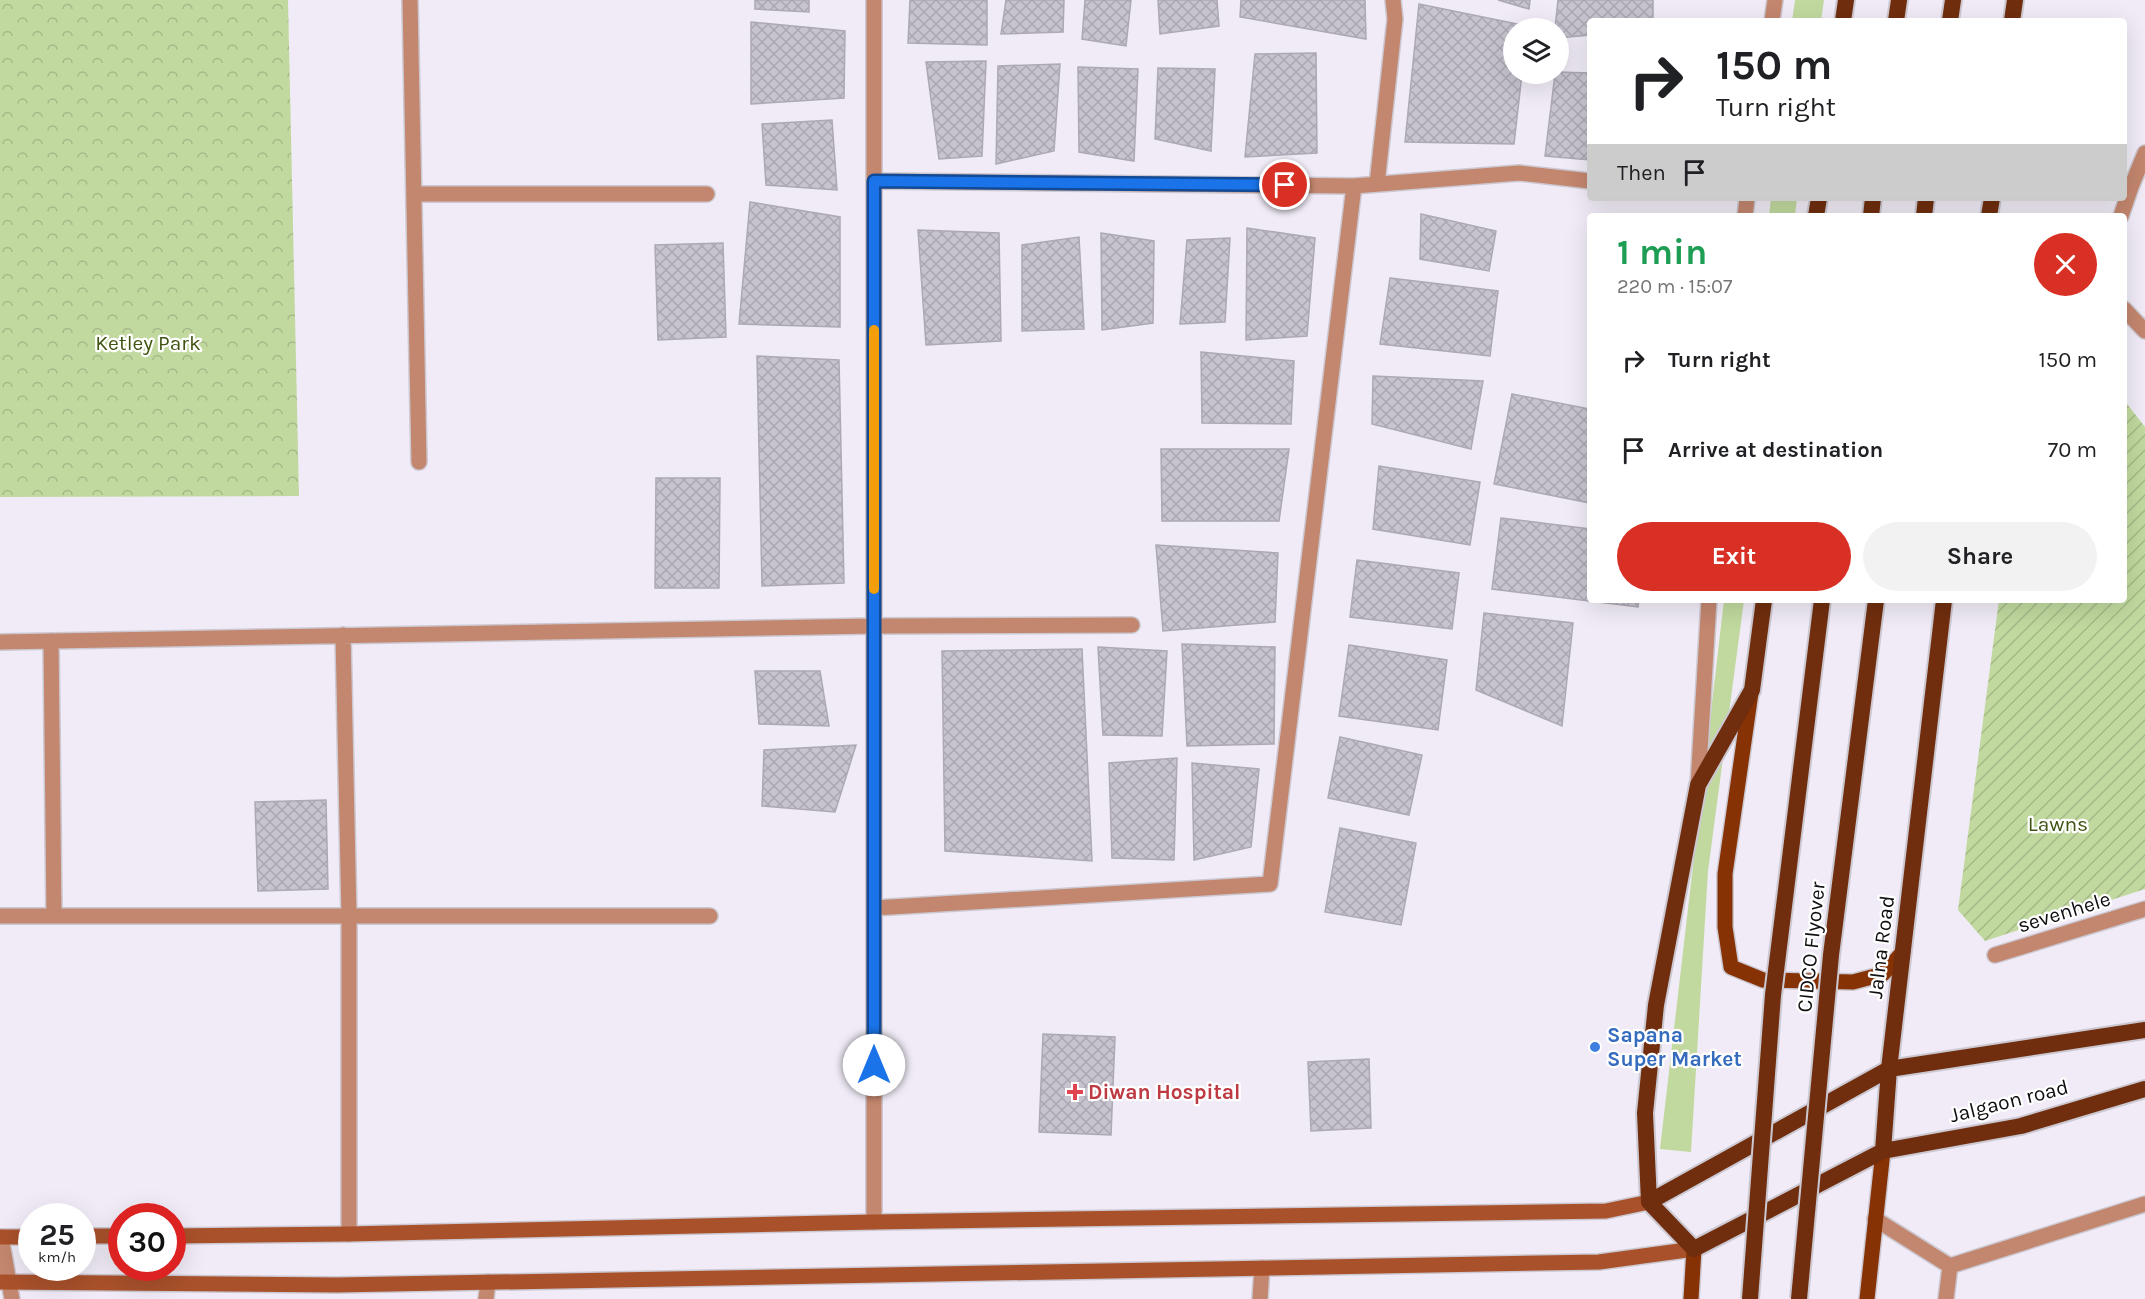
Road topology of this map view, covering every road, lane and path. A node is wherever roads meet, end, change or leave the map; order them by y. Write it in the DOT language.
graph roads {
  1 [pos="410,0"];
  2 [pos="874,0"];
  3 [pos="1393,0"];
  4 [pos="1775,0"];
  5 [pos="1846,0"];
  6 [pos="1899,0"];
  7 [pos="1953,0"];
  8 [pos="2015,0"];
  9 [pos="1772,18"];
  10 [pos="1843,18"];
  11 [pos="1896,18"];
  12 [pos="1950,18"];
  13 [pos="2012,18"];
  14 [pos="2145,153"];
  15 [pos="874,181"];
  16 [pos="1587,181"];
  17 [pos="1377,184"];
  18 [pos="1354,186"];
  19 [pos="414,194"];
  20 [pos="707,194"];
  21 [pos="2127,198"];
  22 [pos="2127,312"];
  23 [pos="2145,331"];
  24 [pos="418,462"];
  25 [pos="1709,603"];
  26 [pos="1764,603"];
  27 [pos="1822,603"];
  28 [pos="1876,603"];
  29 [pos="1944,603"];
  30 [pos="1132,625"];
  31 [pos="874,626"];
  32 [pos="343,635"];
  33 [pos="51,641"];
  34 [pos="0,642"];
  35 [pos="1752,690"];
  36 [pos="1698,785"];
  37 [pos="874,908"];
  38 [pos="2145,909"];
  39 [pos="0,916"];
  40 [pos="54,916"];
  41 [pos="349,916"];
  42 [pos="710,916"];
  43 [pos="1903,952"];
  44 [pos="1995,955"];
  45 [pos="2145,1030"];
  46 [pos="1889,1069"];
  47 [pos="2145,1089"];
  48 [pos="1883,1151"];
  49 [pos="1649,1202"];
  50 [pos="2145,1204"];
  51 [pos="1875,1219"];
  52 [pos="874,1222"];
  53 [pos="349,1234"];
  54 [pos="186,1236"];
  55 [pos="0,1237"];
  56 [pos="18,1237"];
  57 [pos="1694,1249"];
  58 [pos="1950,1266"];
  59 [pos="1262,1268"];
  60 [pos="4,1281"];
  61 [pos="488,1282"];
  62 [pos="12,1299"];
  63 [pos="486,1299"];
  64 [pos="1260,1299"];
  65 [pos="1691,1299"];
  66 [pos="1750,1299"];
  67 [pos="1799,1299"];
  68 [pos="1867,1299"];
  69 [pos="1946,1299"];
  1 -- 19 [label="street"];
  2 -- 15 [label="street"];
  3 -- 17 [label="street"];
  4 -- 9 [label="street"];
  5 -- 10 [label="highway"];
  6 -- 11 [label="highway"];
  7 -- 12 [label="highway"];
  8 -- 13 [label="highway"];
  14 -- 21 [label="street"];
  15 -- 18 [label="street"];
  15 -- 31 [label="street"];
  16 -- 17 [label="street"];
  17 -- 18 [label="street"];
  18 -- 37 [label="street"];
  19 -- 20 [label="street"];
  19 -- 24 [label="street"];
  22 -- 23 [label="street"];
  25 -- 36 [label="street"];
  26 -- 35 [label="highway"];
  27 -- 66 [label="highway, CIDCO Flyover, bridge"];
  28 -- 67 [label="highway, CIDCO Flyover, bridge"];
  29 -- 43 [label="highway, Jalna Road"];
  30 -- 31 [label="street"];
  31 -- 32 [label="street"];
  31 -- 37 [label="street"];
  32 -- 33 [label="street"];
  32 -- 41 [label="street"];
  33 -- 34 [label="street"];
  33 -- 40 [label="street"];
  35 -- 36 [label="highway"];
  35 -- 43 [label="main road"];
  36 -- 49 [label="highway"];
  37 -- 52 [label="street"];
  38 -- 44 [label="street, sevenhele"];
  39 -- 40 [label="street"];
  40 -- 41 [label="street"];
  41 -- 42 [label="street"];
  41 -- 53 [label="street"];
  43 -- 46 [label="highway, Jalna Road"];
  45 -- 46 [label="highway, Jalgaon road"];
  46 -- 48 [label="highway, Jalna Road"];
  46 -- 49 [label="highway"];
  47 -- 48 [label="highway, Jalgaon road"];
  48 -- 51 [label="main road, Jalna Road"];
  48 -- 57 [label="highway, Jalgaon road"];
  49 -- 52 [label="main road"];
  49 -- 57 [label="highway"];
  50 -- 58 [label="street"];
  51 -- 58 [label="street"];
  51 -- 68 [label="main road, Jalna Road"];
  52 -- 53 [label="main road"];
  53 -- 54 [label="main road"];
  55 -- 56 [label="main road"];
  55 -- 60 [label="street"];
  57 -- 59 [label="main road"];
  57 -- 65 [label="main road"];
  58 -- 69 [label="street"];
  59 -- 61 [label="main road"];
  59 -- 64 [label="street"];
  60 -- 61 [label="main road"];
  60 -- 62 [label="street"];
  61 -- 63 [label="street"];
}
